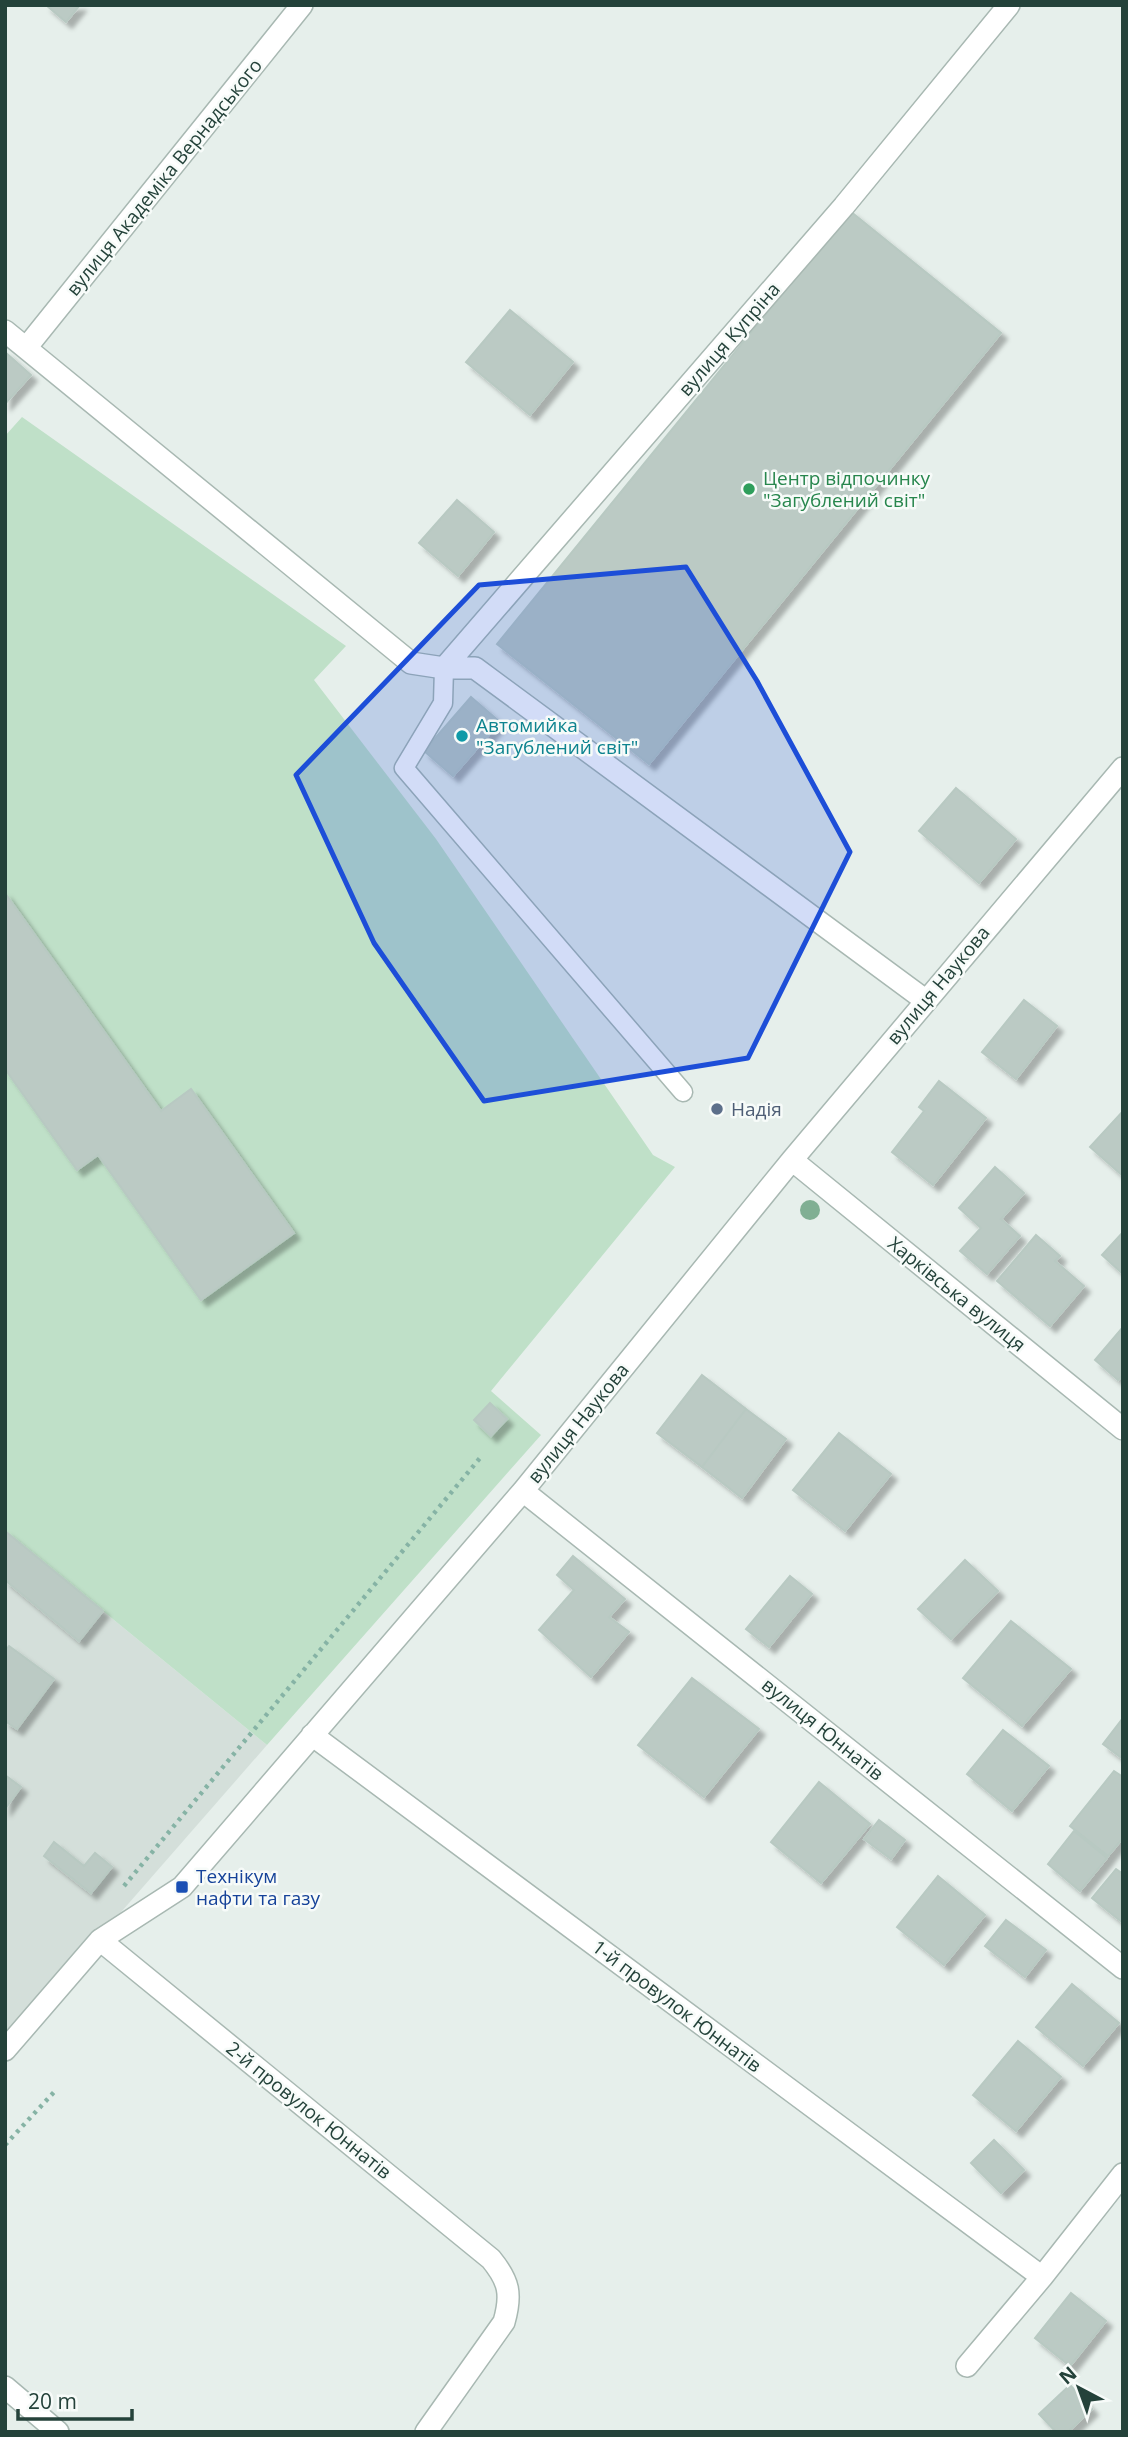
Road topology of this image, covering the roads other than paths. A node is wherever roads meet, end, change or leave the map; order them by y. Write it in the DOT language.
graph roads {
  1 [pos="302,5"];
  2 [pos="1009,5"];
  3 [pos="5,331"];
  4 [pos="26,348"];
  5 [pos="444,668"];
  6 [pos="1123,768"];
  7 [pos="925,1000"];
  8 [pos="683,1092"];
  9 [pos="792,1160"];
  10 [pos="1123,1429"];
  11 [pos="523,1491"];
  12 [pos="312,1735"];
  13 [pos="100,1940"];
  14 [pos="1123,1968"];
  15 [pos="5,2050"];
  16 [pos="1123,2174"];
  17 [pos="1042,2277"];
  18 [pos="967,2366"];
  19 [pos="5,2387"];
  20 [pos="58,2432"];
  21 [pos="426,2432"];
  1 -- 4 [label="street, вулиця Академіка Вернадського"];
  2 -- 5 [label="street, вулиця Купріна"];
  3 -- 4 [label="street"];
  4 -- 5 [label="street"];
  5 -- 7 [label="street"];
  5 -- 8 [label="lane"];
  6 -- 7 [label="street, вулиця Наукова"];
  7 -- 9 [label="street, вулиця Наукова"];
  9 -- 10 [label="street, Харківська вулиця"];
  9 -- 11 [label="street, вулиця Наукова"];
  11 -- 12 [label="street, вулиця Наукова"];
  11 -- 14 [label="street, вулиця Юннатів"];
  12 -- 13 [label="street, вулиця Наукова"];
  12 -- 17 [label="street, 1-й провулок Юннатів"];
  13 -- 15 [label="street, вулиця Наукова"];
  13 -- 21 [label="street, 2-й провулок Юннатів"];
  16 -- 17 [label="street"];
  17 -- 18 [label="street"];
  19 -- 20 [label="street"];
}
